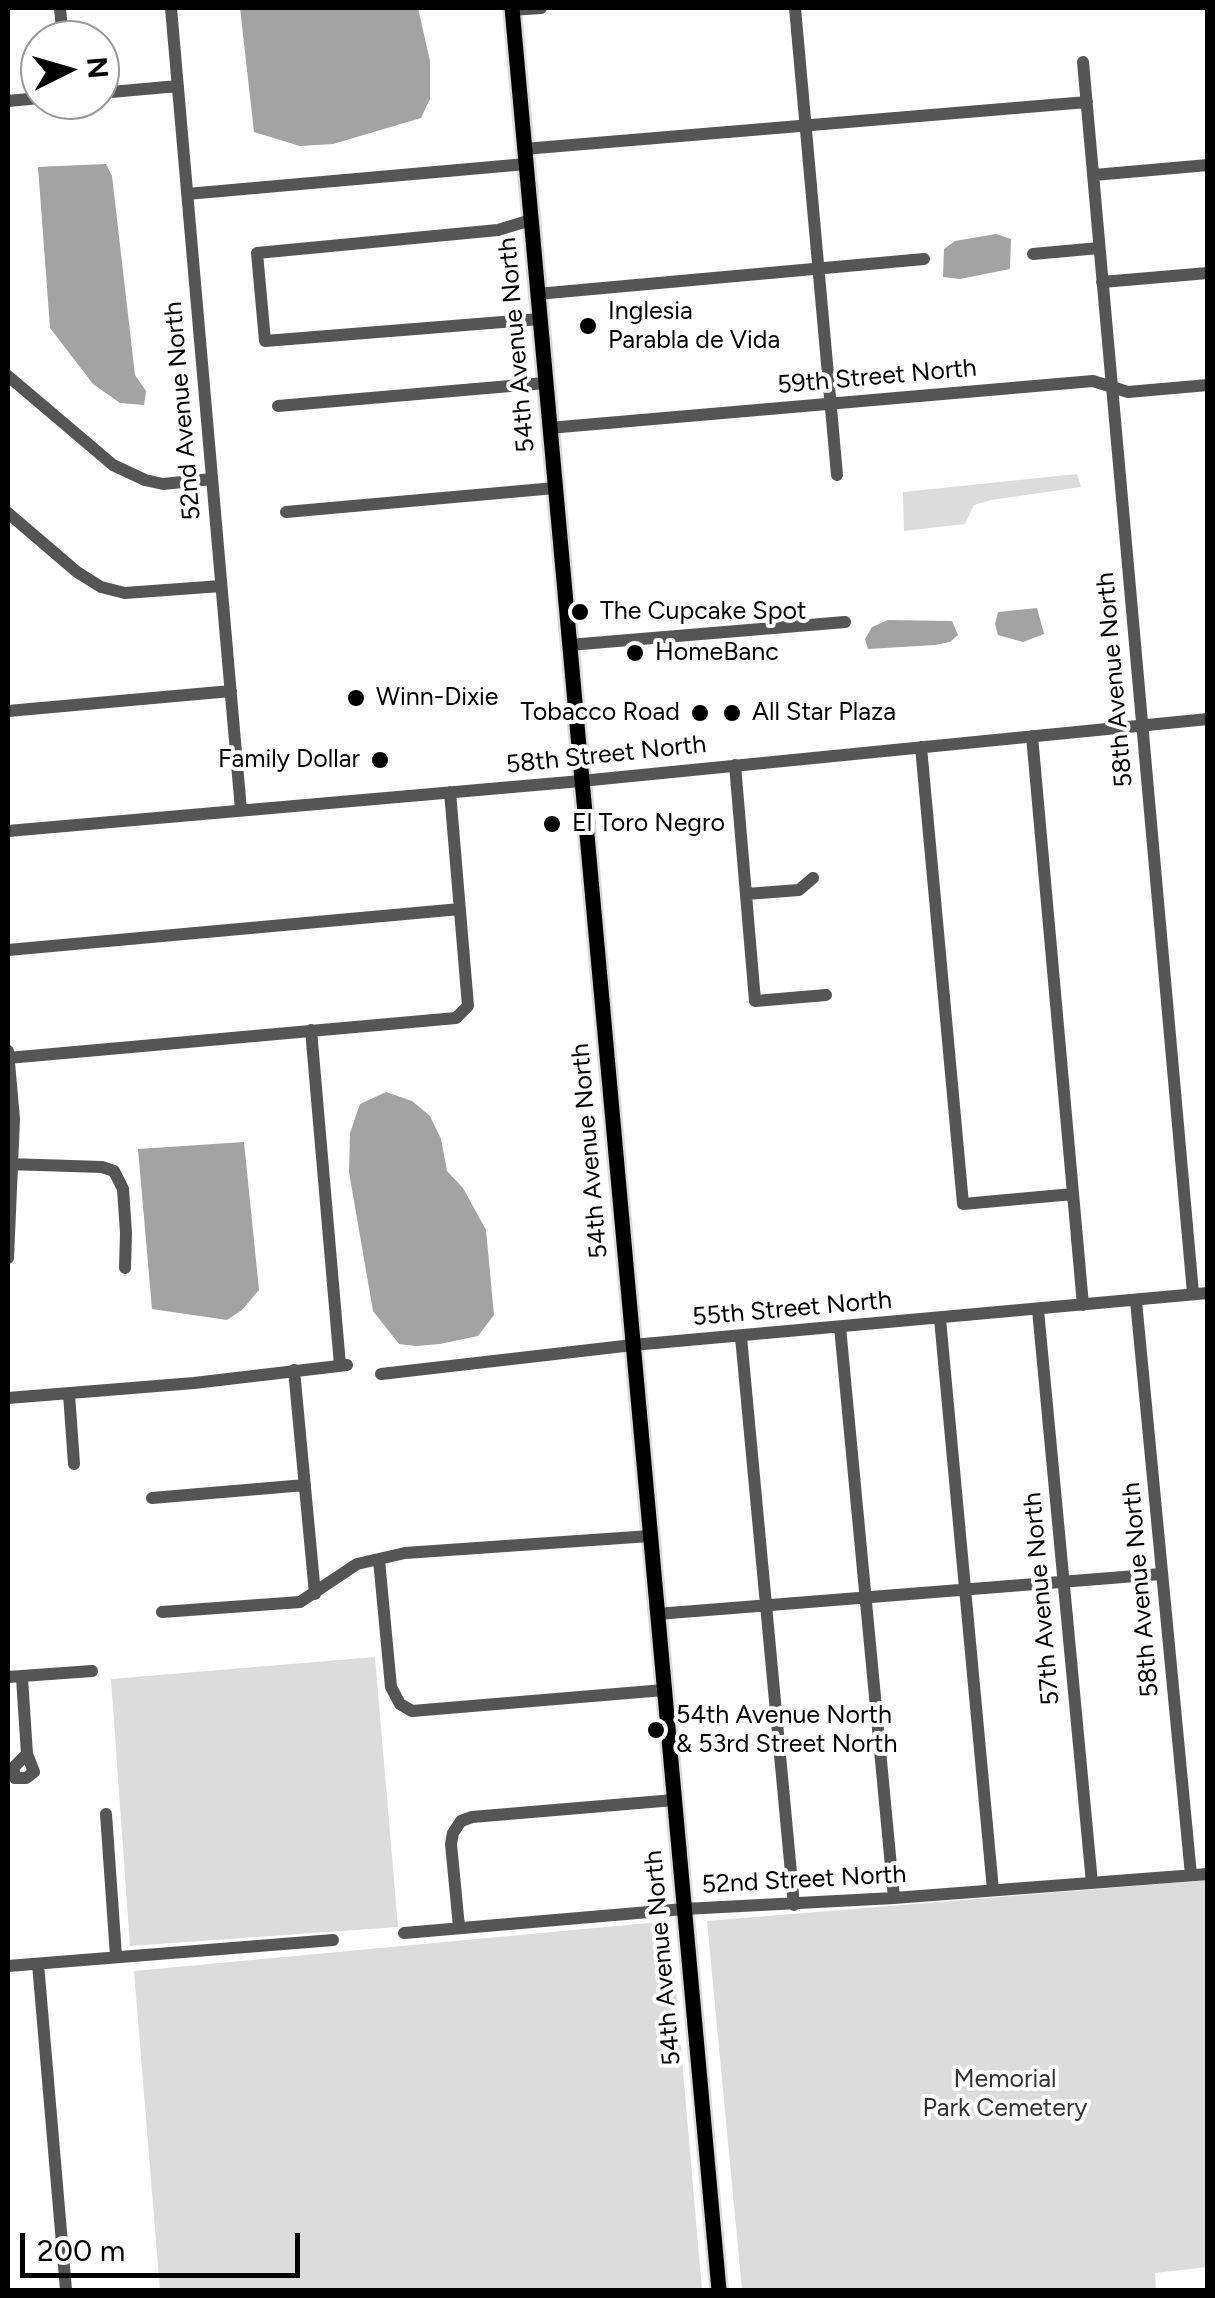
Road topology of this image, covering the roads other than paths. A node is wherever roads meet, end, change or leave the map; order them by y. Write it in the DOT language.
graph roads {
  1 [pos="171,8"];
  2 [pos="541,8"];
  3 [pos="795,8"];
  4 [pos="512,9"];
  5 [pos="1083,62"];
  6 [pos="178,86"];
  7 [pos="120,91"];
  8 [pos="1087,102"];
  9 [pos="805,123"];
  10 [pos="525,156"];
  11 [pos="1208,165"];
  12 [pos="1094,176"];
  13 [pos="187,194"];
  14 [pos="531,220"];
  15 [pos="1099,248"];
  16 [pos="1033,254"];
  17 [pos="924,259"];
  18 [pos="818,268"];
  19 [pos="1208,273"];
  20 [pos="1102,282"];
  21 [pos="537,294"];
  22 [pos="540,319"];
  23 [pos="8,376"];
  24 [pos="545,383"];
  25 [pos="1110,384"];
  26 [pos="1208,385"];
  27 [pos="830,404"];
  28 [pos="278,406"];
  29 [pos="550,428"];
  30 [pos="837,475"];
  31 [pos="212,479"];
  32 [pos="555,488"];
  33 [pos="286,512"];
  34 [pos="8,513"];
  35 [pos="221,586"];
  36 [pos="845,622"];
  37 [pos="569,645"];
  38 [pos="230,692"];
  39 [pos="8,711"];
  40 [pos="1208,719"];
  41 [pos="1142,726"];
  42 [pos="1032,736"];
  43 [pos="921,747"];
  44 [pos="735,765"];
  45 [pos="581,781"];
  46 [pos="450,792"];
  47 [pos="241,810"];
  48 [pos="8,831"];
  49 [pos="813,878"];
  50 [pos="746,894"];
  51 [pos="460,909"];
  52 [pos="8,950"];
  53 [pos="826,995"];
  54 [pos="311,1030"];
  55 [pos="8,1050"];
  56 [pos="8,1058"];
  57 [pos="10,1164"];
  58 [pos="1073,1194"];
  59 [pos="8,1258"];
  60 [pos="124,1268"];
  61 [pos="1200,1293"];
  62 [pos="1136,1302"];
  63 [pos="1083,1304"];
  64 [pos="1038,1310"];
  65 [pos="940,1319"];
  66 [pos="840,1327"];
  67 [pos="741,1336"];
  68 [pos="632,1345"];
  69 [pos="294,1370"];
  70 [pos="381,1374"];
  71 [pos="68,1394"];
  72 [pos="8,1398"];
  73 [pos="74,1464"];
  74 [pos="305,1485"];
  75 [pos="152,1498"];
  76 [pos="650,1536"];
  77 [pos="379,1560"];
  78 [pos="1161,1574"];
  79 [pos="1063,1582"];
  80 [pos="964,1589"];
  81 [pos="315,1594"];
  82 [pos="867,1598"];
  83 [pos="766,1605"];
  84 [pos="162,1612"];
  85 [pos="657,1614"];
  86 [pos="92,1671"];
  87 [pos="15,1677"];
  88 [pos="664,1690"];
  89 [pos="28,1754"];
  90 [pos="674,1800"];
  91 [pos="106,1814"];
  92 [pos="1208,1874"];
  93 [pos="1191,1875"];
  94 [pos="1092,1883"];
  95 [pos="992,1890"];
  96 [pos="894,1898"];
  97 [pos="794,1905"];
  98 [pos="684,1909"];
  99 [pos="459,1926"];
  100 [pos="404,1933"];
  101 [pos="332,1940"];
  102 [pos="116,1956"];
  103 [pos="38,1964"];
  104 [pos="8,1966"];
  105 [pos="66,2290"];
  106 [pos="719,2290"];
  1 -- 6 [label="street, 52nd Avenue North"];
  2 -- 4 [label="street"];
  3 -- 9 [label="street"];
  4 -- 10 [label="main road, 54th Avenue North"];
  5 -- 8 [label="street, 58th Avenue North"];
  6 -- 7 [label="street"];
  6 -- 13 [label="street, 52nd Avenue North"];
  8 -- 9 [label="street"];
  8 -- 12 [label="street, 58th Avenue North"];
  9 -- 10 [label="street"];
  9 -- 18 [label="street"];
  10 -- 13 [label="street"];
  10 -- 14 [label="main road, 54th Avenue North"];
  11 -- 12 [label="street"];
  12 -- 15 [label="street, 58th Avenue North"];
  13 -- 31 [label="street, 52nd Avenue North"];
  14 -- 21 [label="main road, 54th Avenue North"];
  14 -- 22 [label="street"];
  15 -- 16 [label="street"];
  15 -- 20 [label="street, 58th Avenue North"];
  17 -- 18 [label="street"];
  18 -- 21 [label="street"];
  18 -- 27 [label="street"];
  19 -- 20 [label="street"];
  20 -- 25 [label="street, 58th Avenue North"];
  21 -- 22 [label="main road, 54th Avenue North"];
  22 -- 24 [label="main road, 54th Avenue North"];
  23 -- 31 [label="street"];
  24 -- 28 [label="street"];
  24 -- 29 [label="main road, 54th Avenue North"];
  25 -- 26 [label="street, 59th Street North"];
  25 -- 27 [label="street, 59th Street North"];
  25 -- 41 [label="street, 58th Avenue North"];
  27 -- 29 [label="street, 59th Street North"];
  27 -- 30 [label="street"];
  29 -- 32 [label="main road, 54th Avenue North"];
  31 -- 35 [label="street, 52nd Avenue North"];
  32 -- 33 [label="street"];
  32 -- 37 [label="main road, 54th Avenue North"];
  34 -- 35 [label="street"];
  35 -- 38 [label="street, 52nd Avenue North"];
  36 -- 37 [label="street"];
  37 -- 45 [label="main road, 54th Avenue North"];
  38 -- 39 [label="street"];
  38 -- 47 [label="street, 52nd Avenue North"];
  40 -- 41 [label="street, 58th Street North"];
  41 -- 42 [label="street, 58th Street North"];
  41 -- 61 [label="street, 58th Avenue North"];
  42 -- 43 [label="street, 58th Street North"];
  42 -- 58 [label="street"];
  43 -- 44 [label="street, 58th Street North"];
  43 -- 58 [label="street"];
  44 -- 45 [label="street, 58th Street North"];
  44 -- 50 [label="street"];
  45 -- 46 [label="street, 58th Street North"];
  45 -- 68 [label="main road, 54th Avenue North"];
  46 -- 47 [label="street, 58th Street North"];
  46 -- 51 [label="street"];
  47 -- 48 [label="street, 58th Street North"];
  49 -- 50 [label="street"];
  50 -- 53 [label="street"];
  51 -- 52 [label="street"];
  51 -- 54 [label="street"];
  54 -- 56 [label="street"];
  54 -- 69 [label="street"];
  55 -- 56 [label="street"];
  56 -- 57 [label="street"];
  57 -- 59 [label="street"];
  57 -- 60 [label="street"];
  58 -- 63 [label="street"];
  61 -- 62 [label="street, 55th Street North"];
  62 -- 63 [label="street, 55th Street North"];
  62 -- 78 [label="street, 58th Avenue North"];
  63 -- 64 [label="street, 55th Street North"];
  64 -- 65 [label="street, 55th Street North"];
  64 -- 79 [label="street, 57th Avenue North"];
  65 -- 66 [label="street, 55th Street North"];
  65 -- 80 [label="street"];
  66 -- 67 [label="street, 55th Street North"];
  66 -- 82 [label="street"];
  67 -- 68 [label="street, 55th Street North"];
  67 -- 83 [label="street"];
  68 -- 70 [label="street, 55th Street North"];
  68 -- 76 [label="main road, 54th Avenue North"];
  69 -- 71 [label="street"];
  69 -- 74 [label="street"];
  71 -- 72 [label="street"];
  71 -- 73 [label="street"];
  74 -- 75 [label="street"];
  74 -- 81 [label="street"];
  76 -- 77 [label="street"];
  76 -- 85 [label="main road, 54th Avenue North"];
  77 -- 81 [label="street"];
  77 -- 88 [label="street"];
  78 -- 79 [label="street"];
  78 -- 93 [label="street, 58th Avenue North"];
  79 -- 80 [label="street"];
  79 -- 94 [label="street, 57th Avenue North"];
  80 -- 82 [label="street"];
  80 -- 95 [label="street"];
  81 -- 84 [label="street"];
  82 -- 83 [label="street"];
  82 -- 96 [label="street"];
  83 -- 85 [label="street"];
  83 -- 97 [label="street"];
  85 -- 88 [label="main road, 54th Avenue North"];
  86 -- 87 [label="street"];
  87 -- 89 [label="street"];
  88 -- 90 [label="main road, 54th Avenue North"];
  90 -- 98 [label="main road, 54th Avenue North"];
  90 -- 99 [label="street"];
  91 -- 102 [label="street"];
  92 -- 93 [label="street, 52nd Street North"];
  93 -- 94 [label="street, 52nd Street North"];
  94 -- 95 [label="street, 52nd Street North"];
  95 -- 96 [label="street, 52nd Street North"];
  96 -- 97 [label="street, 52nd Street North"];
  97 -- 98 [label="street, 52nd Street North"];
  98 -- 99 [label="street, 52nd Street North"];
  98 -- 106 [label="main road, 54th Avenue North"];
  99 -- 100 [label="street, 52nd Street North"];
  101 -- 102 [label="street"];
  102 -- 103 [label="street"];
  103 -- 104 [label="street"];
  103 -- 105 [label="street"];
}
